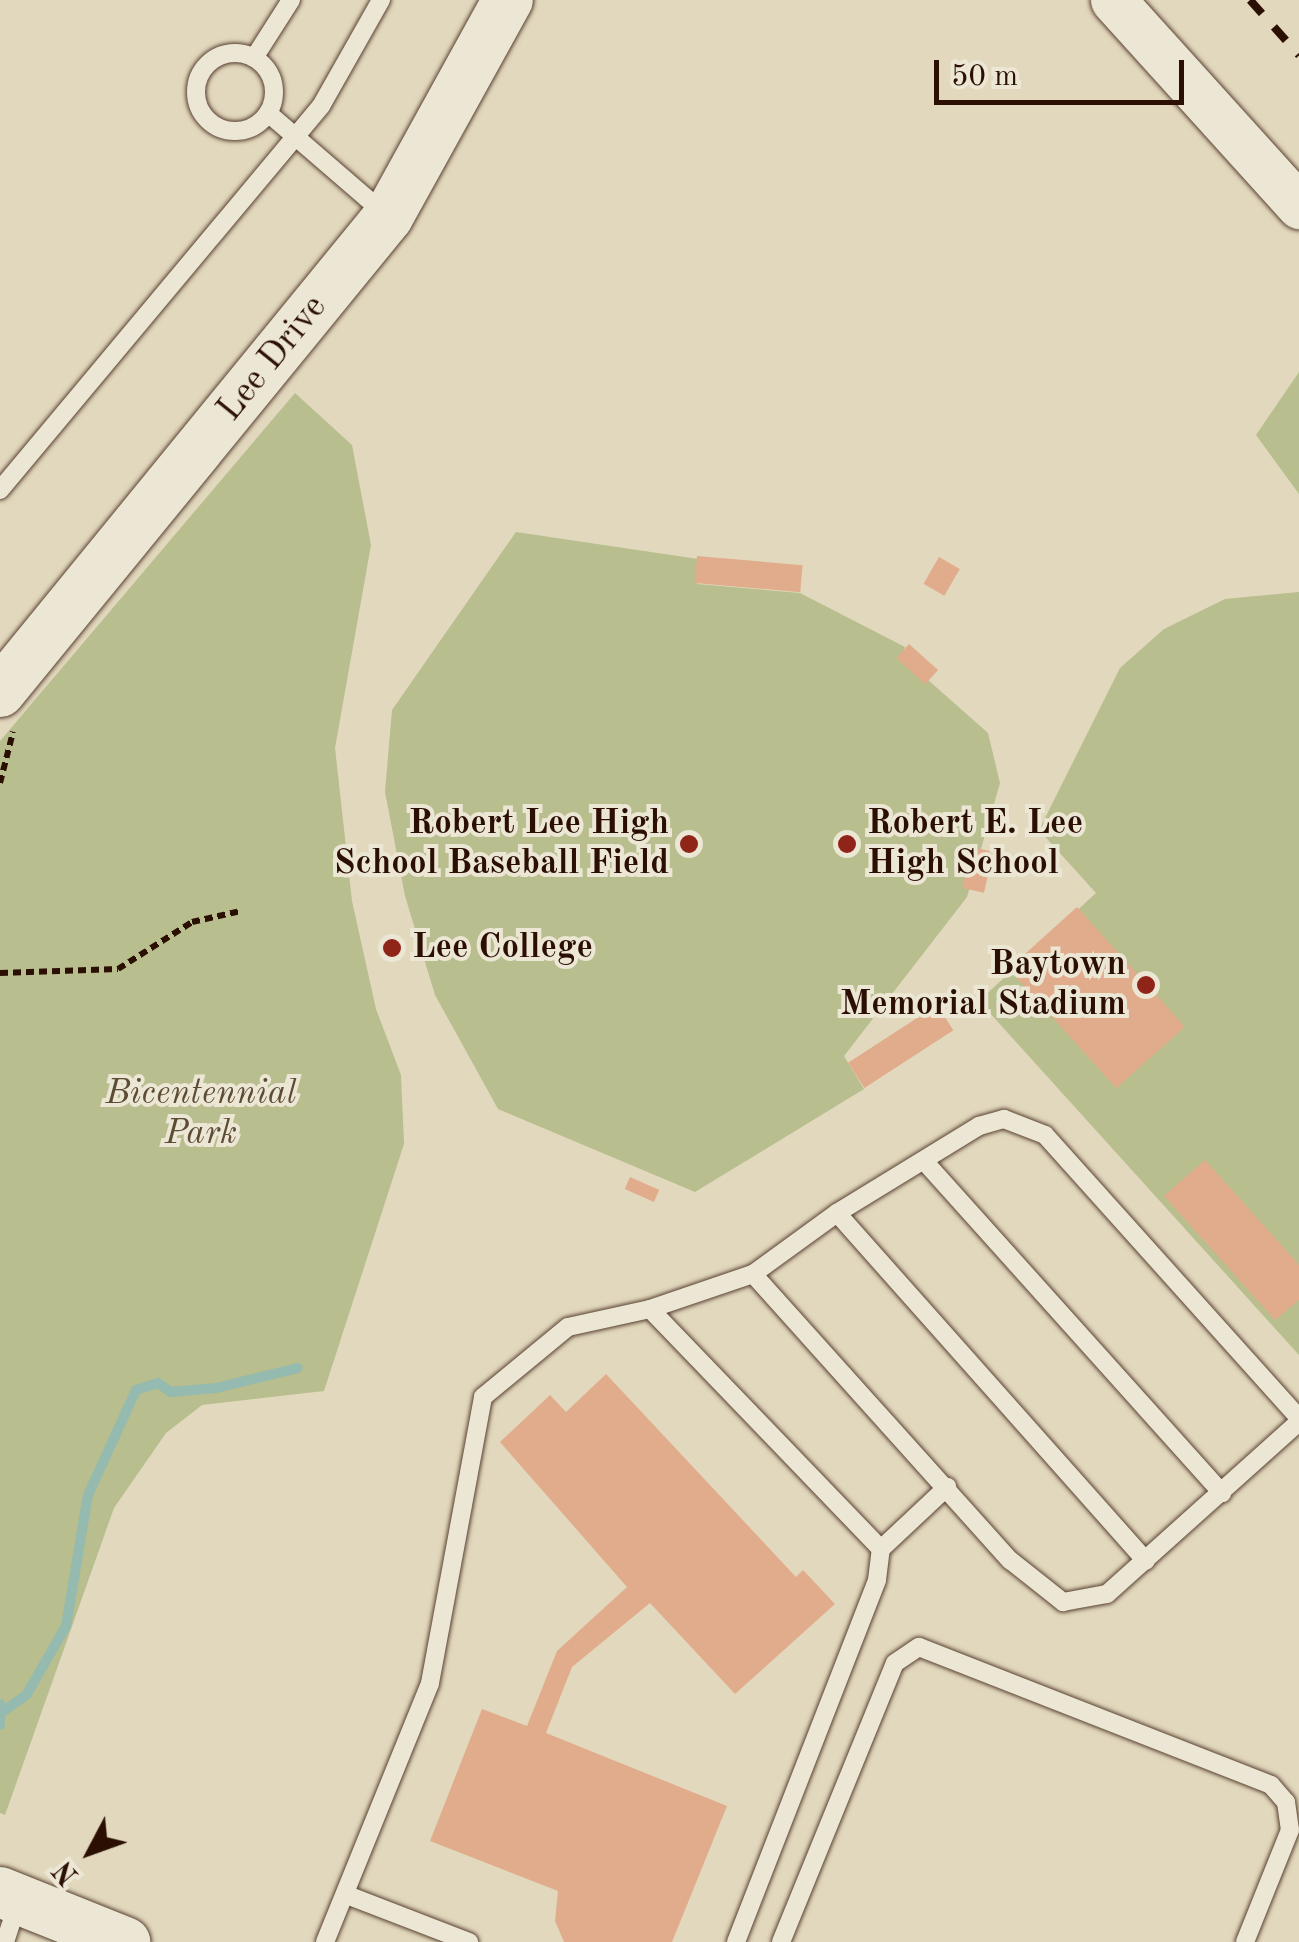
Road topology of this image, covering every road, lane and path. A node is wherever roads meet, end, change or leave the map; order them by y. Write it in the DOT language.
graph roads {
  1 [pos="291,0"];
  2 [pos="381,0"];
  3 [pos="508,0"];
  4 [pos="1113,0"];
  5 [pos="254,58"];
  6 [pos="268,113"];
  7 [pos="294,136"];
  8 [pos="1299,206"];
  9 [pos="388,217"];
  10 [pos="0,490"];
  11 [pos="0,692"];
  12 [pos="241,911"];
  13 [pos="0,973"];
  14 [pos="926,1162"];
  15 [pos="837,1213"];
  16 [pos="753,1274"];
  17 [pos="650,1309"];
  18 [pos="1299,1420"];
  19 [pos="947,1486"];
  20 [pos="1222,1493"];
  21 [pos="882,1548"];
  22 [pos="1146,1562"];
  23 [pos="346,1895"];
  24 [pos="8,1911"];
  25 [pos="125,1942"];
  26 [pos="326,1942"];
  27 [pos="469,1942"];
  28 [pos="736,1942"];
  29 [pos="781,1942"];
  30 [pos="1245,1942"];
  1 -- 5 [label="lane"];
  2 -- 7 [label="lane"];
  3 -- 9 [label="main road, Lee Drive"];
  4 -- 8 [label="street"];
  5 -- 6 [label="lane"];
  5 -- 6 [label="lane"];
  6 -- 7 [label="lane"];
  7 -- 9 [label="lane"];
  7 -- 10 [label="lane"];
  9 -- 11 [label="main road, Lee Drive"];
  12 -- 13 [label="path"];
  14 -- 15 [label="lane"];
  14 -- 18 [label="lane"];
  14 -- 20 [label="lane"];
  15 -- 16 [label="lane"];
  15 -- 22 [label="lane"];
  16 -- 17 [label="lane"];
  16 -- 19 [label="lane"];
  17 -- 21 [label="lane"];
  17 -- 23 [label="lane"];
  18 -- 20 [label="lane"];
  19 -- 21 [label="lane"];
  19 -- 22 [label="lane"];
  20 -- 22 [label="lane"];
  21 -- 28 [label="lane"];
  23 -- 26 [label="lane"];
  23 -- 27 [label="lane"];
  24 -- 25 [label="main road"];
  29 -- 30 [label="lane"];
}
